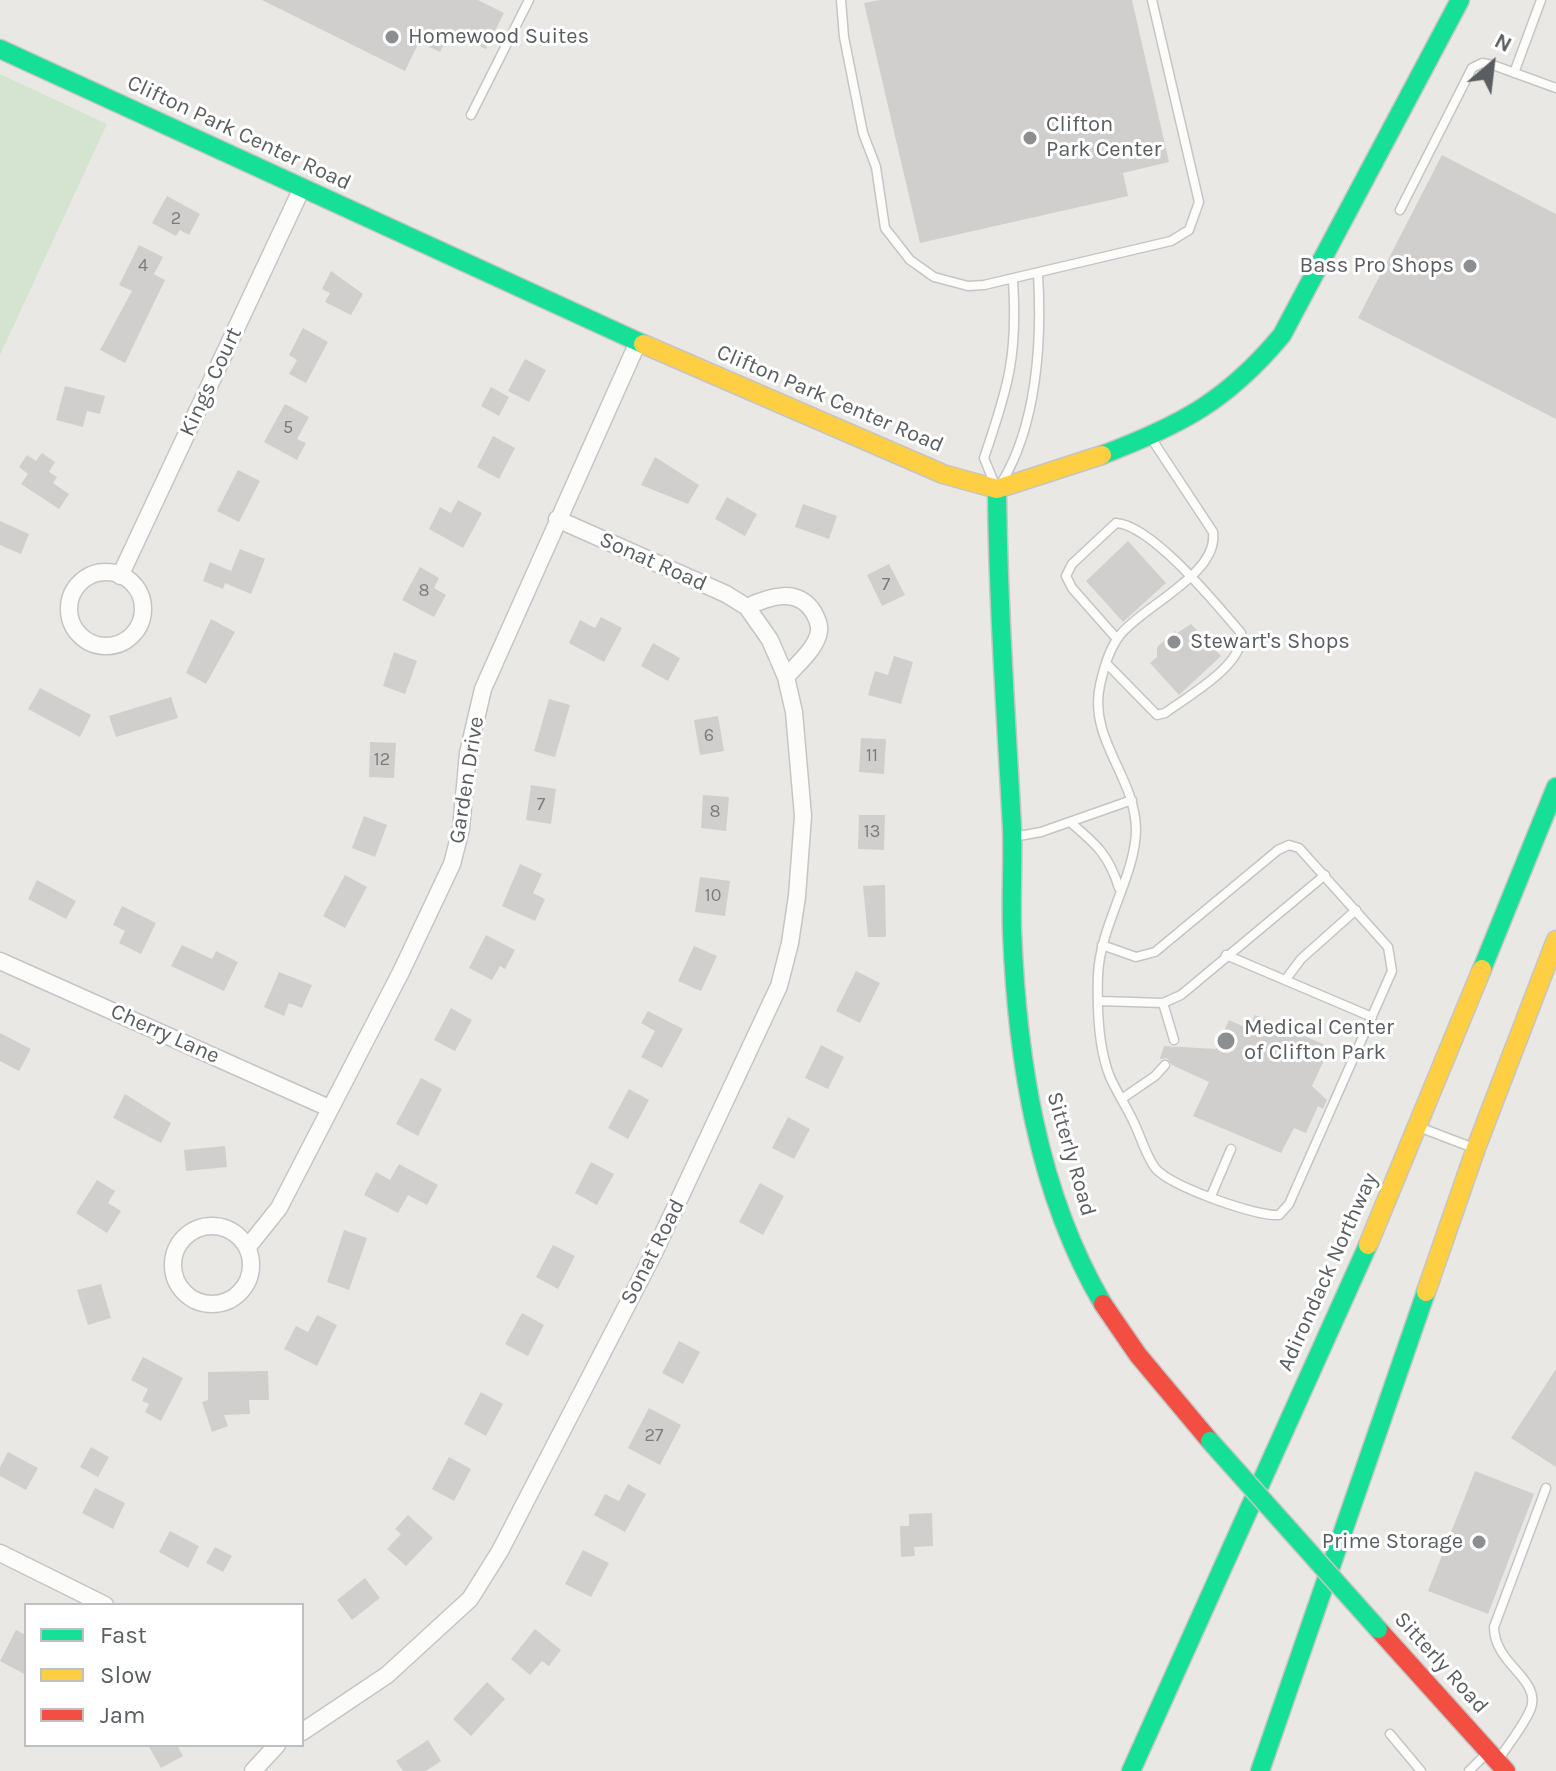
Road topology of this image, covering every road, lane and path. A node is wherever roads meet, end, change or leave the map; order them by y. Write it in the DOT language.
graph roads {
  1 [pos="529,0"];
  2 [pos="841,0"];
  3 [pos="1152,0"];
  4 [pos="1460,0"];
  5 [pos="1541,0"];
  6 [pos="0,49"];
  7 [pos="1514,73"];
  8 [pos="1556,88"];
  9 [pos="471,115"];
  10 [pos="302,188"];
  11 [pos="1400,210"];
  12 [pos="1038,275"];
  13 [pos="1013,281"];
  14 [pos="638,342"];
  15 [pos="1149,437"];
  16 [pos="997,489"];
  17 [pos="557,519"];
  18 [pos="1191,575"];
  19 [pos="120,576"];
  20 [pos="747,607"];
  21 [pos="1117,639"];
  22 [pos="1106,663"];
  23 [pos="786,677"];
  24 [pos="1556,787"];
  25 [pos="1132,800"];
  26 [pos="1070,822"];
  27 [pos="1012,837"];
  28 [pos="1325,875"];
  29 [pos="1119,889"];
  30 [pos="1356,910"];
  31 [pos="1556,940"];
  32 [pos="1102,945"];
  33 [pos="1226,955"];
  34 [pos="0,961"];
  35 [pos="1286,979"];
  36 [pos="1100,1001"];
  37 [pos="1163,1003"];
  38 [pos="1372,1017"];
  39 [pos="1174,1040"];
  40 [pos="1165,1065"];
  41 [pos="1123,1098"];
  42 [pos="329,1108"];
  43 [pos="1418,1127"];
  44 [pos="1476,1148"];
  45 [pos="1231,1149"];
  46 [pos="1211,1196"];
  47 [pos="247,1248"];
  48 [pos="1546,1488"];
  49 [pos="0,1553"];
  50 [pos="101,1603"];
  51 [pos="304,1731"];
  52 [pos="1390,1734"];
  53 [pos="272,1747"];
  54 [pos="1497,1762"];
  55 [pos="253,1771"];
  56 [pos="1131,1771"];
  57 [pos="1260,1771"];
  58 [pos="1421,1771"];
  59 [pos="1469,1771"];
  1 -- 9 [label="lane"];
  2 -- 13 [label="lane"];
  3 -- 12 [label="lane"];
  4 -- 15 [label="main road"];
  5 -- 7 [label="lane"];
  6 -- 10 [label="main road, Clifton Park Center Road"];
  7 -- 8 [label="lane"];
  7 -- 11 [label="lane"];
  10 -- 14 [label="main road, Clifton Park Center Road"];
  10 -- 19 [label="street, Kings Court"];
  12 -- 13 [label="lane"];
  12 -- 16 [label="lane"];
  13 -- 16 [label="lane"];
  14 -- 16 [label="main road, Clifton Park Center Road"];
  14 -- 17 [label="street, Garden Drive"];
  15 -- 16 [label="main road"];
  15 -- 18 [label="lane"];
  16 -- 27 [label="main road, Sitterly Road"];
  17 -- 20 [label="street, Sonat Road"];
  17 -- 42 [label="street, Garden Drive"];
  18 -- 21 [label="lane"];
  18 -- 21 [label="lane"];
  18 -- 22 [label="lane"];
  19 -- 19 [label="street"];
  20 -- 23 [label="street, Sonat Road"];
  20 -- 23 [label="street"];
  21 -- 22 [label="lane"];
  22 -- 25 [label="lane"];
  23 -- 51 [label="street, Sonat Road"];
  24 -- 43 [label="main road, Adirondack Northway"];
  25 -- 26 [label="lane"];
  25 -- 29 [label="lane"];
  26 -- 27 [label="lane"];
  26 -- 29 [label="lane"];
  27 -- 54 [label="main road, Sitterly Road, bridge"];
  28 -- 30 [label="lane"];
  28 -- 32 [label="lane"];
  28 -- 33 [label="lane"];
  29 -- 32 [label="lane"];
  30 -- 35 [label="lane"];
  30 -- 38 [label="lane"];
  31 -- 44 [label="main road"];
  32 -- 36 [label="lane"];
  33 -- 35 [label="lane"];
  33 -- 37 [label="lane"];
  34 -- 42 [label="street, Cherry Lane"];
  35 -- 38 [label="lane"];
  36 -- 37 [label="lane"];
  36 -- 41 [label="lane"];
  37 -- 39 [label="lane"];
  38 -- 46 [label="lane"];
  40 -- 41 [label="lane"];
  41 -- 46 [label="lane"];
  42 -- 47 [label="street, Garden Drive"];
  43 -- 44 [label="lane"];
  43 -- 56 [label="main road, Adirondack Northway"];
  44 -- 57 [label="main road"];
  45 -- 46 [label="lane"];
  47 -- 47 [label="street"];
  48 -- 54 [label="lane"];
  49 -- 50 [label="street"];
  52 -- 58 [label="lane"];
  53 -- 55 [label="street"];
  54 -- 59 [label="lane"];
}
